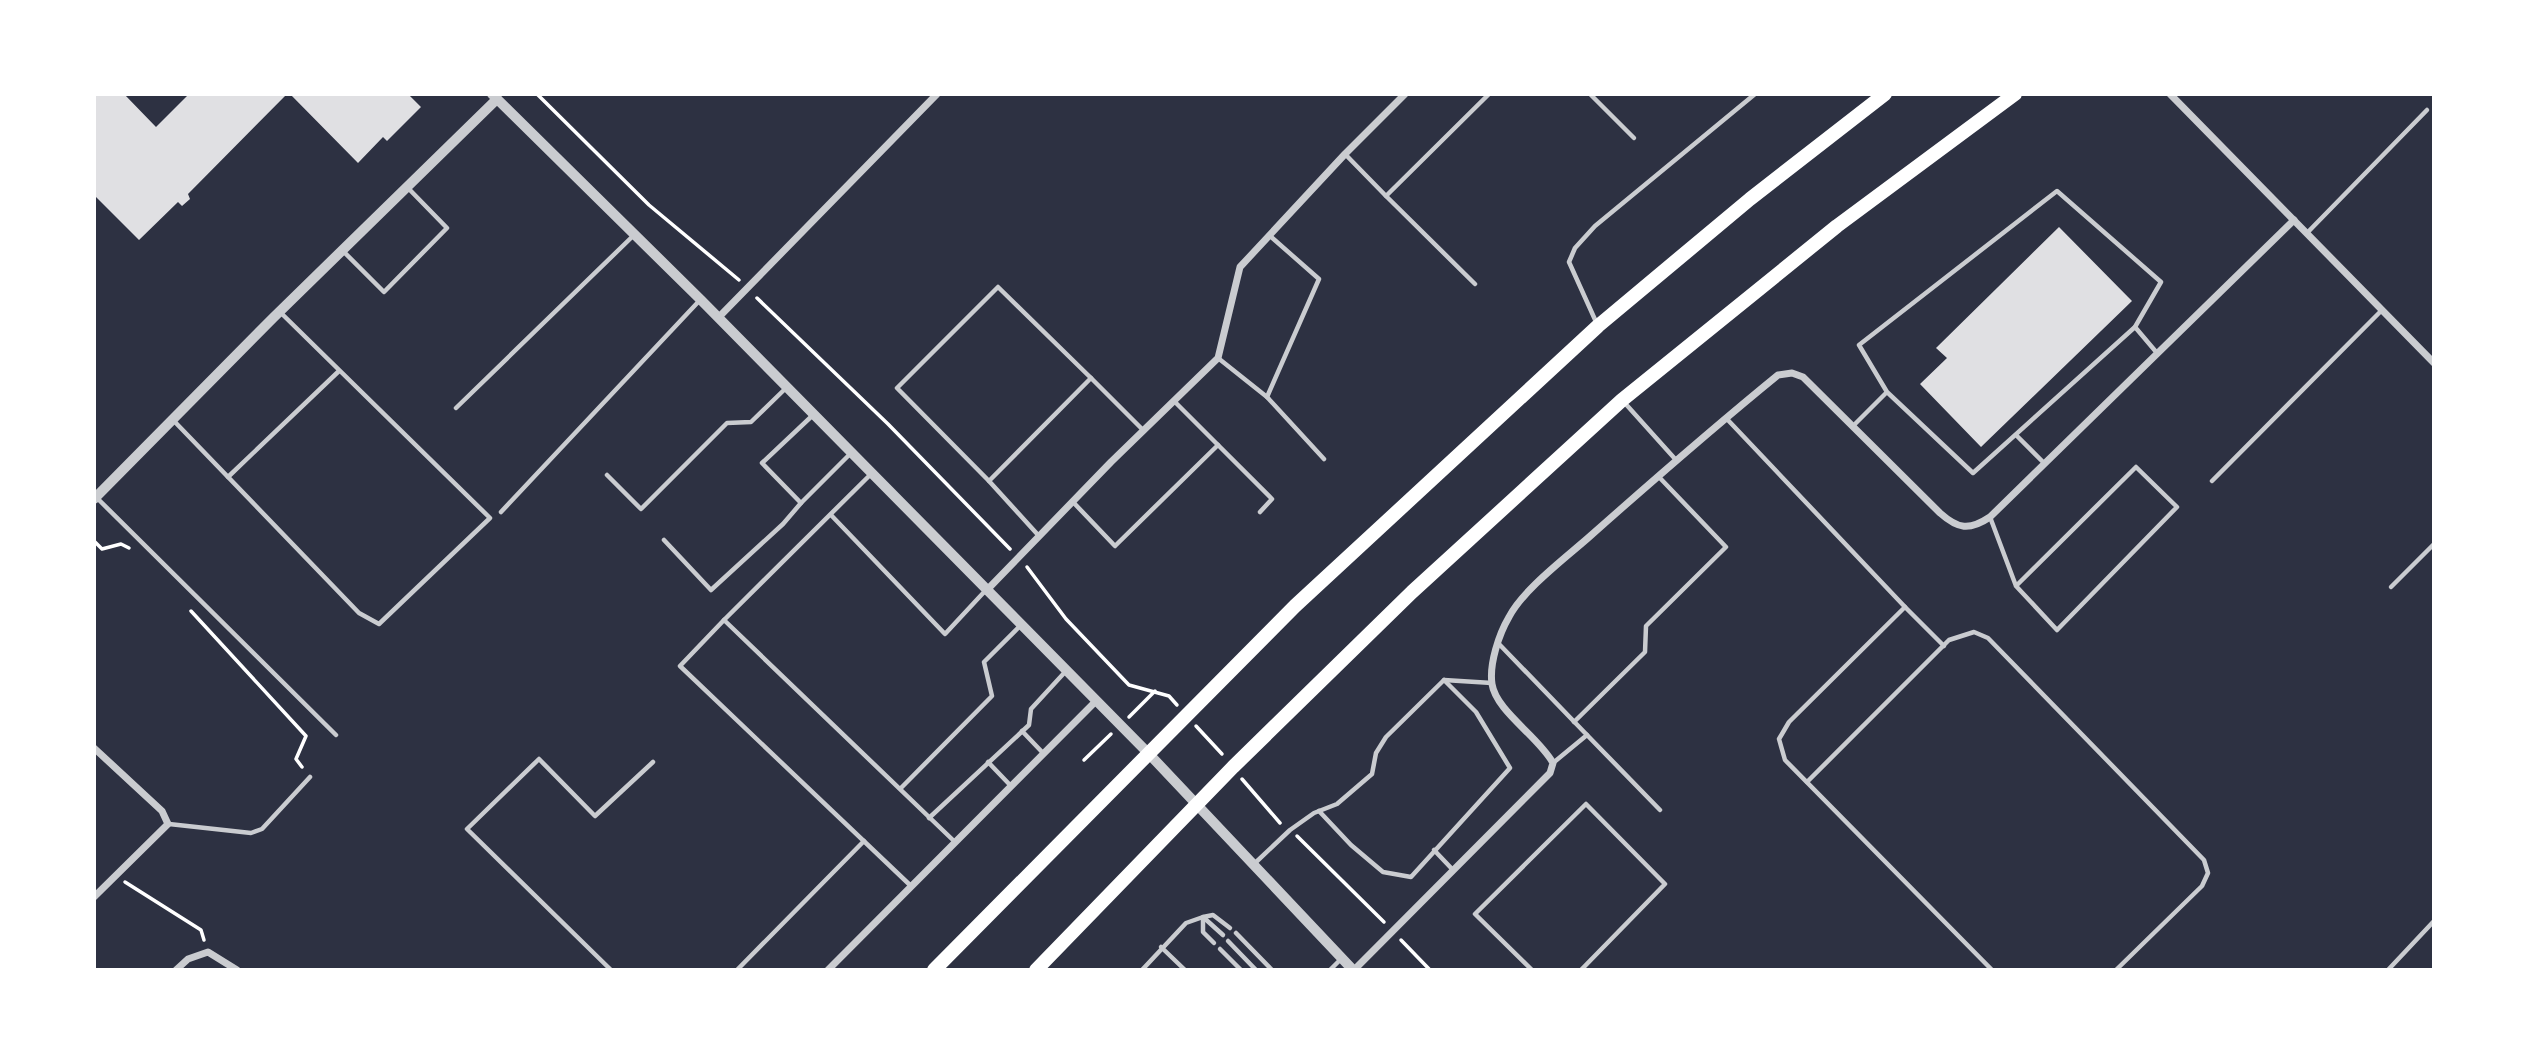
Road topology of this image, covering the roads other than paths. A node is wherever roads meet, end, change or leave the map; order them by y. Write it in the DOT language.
graph roads {
  1 [pos="937,94"];
  2 [pos="1405,94"];
  3 [pos="1489,94"];
  4 [pos="1590,94"];
  5 [pos="1755,94"];
  6 [pos="1885,94"];
  7 [pos="2015,94"];
  8 [pos="2170,94"];
  9 [pos="495,97"];
  10 [pos="2427,110"];
  11 [pos="1634,138"];
  12 [pos="1345,154"];
  13 [pos="408,188"];
  14 [pos="1386,195"];
  15 [pos="2294,220"];
  16 [pos="2307,233"];
  17 [pos="635,235"];
  18 [pos="1269,236"];
  19 [pos="343,251"];
  20 [pos="1475,284"];
  21 [pos="701,300"];
  22 [pos="2382,310"];
  23 [pos="280,311"];
  24 [pos="718,318"];
  25 [pos="1598,326"];
  26 [pos="2135,327"];
  27 [pos="2157,353"];
  28 [pos="1218,358"];
  29 [pos="2434,363"];
  30 [pos="339,371"];
  31 [pos="1091,378"];
  32 [pos="787,387"];
  33 [pos="1887,391"];
  34 [pos="1267,397"];
  35 [pos="1622,400"];
  36 [pos="1173,401"];
  37 [pos="456,408"];
  38 [pos="813,415"];
  39 [pos="1726,417"];
  40 [pos="173,419"];
  41 [pos="1853,426"];
  42 [pos="1143,430"];
  43 [pos="2016,435"];
  44 [pos="1218,445"];
  45 [pos="851,453"];
  46 [pos="1324,459"];
  47 [pos="1676,460"];
  48 [pos="2045,464"];
  49 [pos="872,474"];
  50 [pos="607,475"];
  51 [pos="1657,475"];
  52 [pos="228,477"];
  53 [pos="989,481"];
  54 [pos="2212,481"];
  55 [pos="95,498"];
  56 [pos="1073,502"];
  57 [pos="801,503"];
  58 [pos="501,512"];
  59 [pos="1260,512"];
  60 [pos="831,514"];
  61 [pos="1990,517"];
  62 [pos="1039,537"];
  63 [pos="664,540"];
  64 [pos="2434,544"];
  65 [pos="2016,586"];
  66 [pos="2391,587"];
  67 [pos="986,591"];
  68 [pos="1905,607"];
  69 [pos="724,621"];
  70 [pos="1020,626"];
  71 [pos="1499,644"];
  72 [pos="1944,646"];
  73 [pos="1066,671"];
  74 [pos="1444,680"];
  75 [pos="1492,683"];
  76 [pos="1096,701"];
  77 [pos="1574,722"];
  78 [pos="1022,731"];
  79 [pos="336,735"];
  80 [pos="1587,735"];
  81 [pos="94,748"];
  82 [pos="1043,753"];
  83 [pos="1150,755"];
  84 [pos="653,762"];
  85 [pos="988,762"];
  86 [pos="1553,763"];
  87 [pos="310,777"];
  88 [pos="1808,782"];
  89 [pos="1011,786"];
  90 [pos="901,789"];
  91 [pos="1197,805"];
  92 [pos="1660,810"];
  93 [pos="1319,811"];
  94 [pos="929,818"];
  95 [pos="168,824"];
  96 [pos="864,841"];
  97 [pos="955,842"];
  98 [pos="1434,850"];
  99 [pos="1254,865"];
  100 [pos="1454,870"];
  101 [pos="911,886"];
  102 [pos="94,897"];
  103 [pos="1203,917"];
  104 [pos="2434,921"];
  105 [pos="1230,928"];
  106 [pos="1236,933"];
  107 [pos="1223,935"];
  108 [pos="1228,941"];
  109 [pos="1214,943"];
  110 [pos="1161,947"];
  111 [pos="1220,949"];
  112 [pos="1342,958"];
  113 [pos="176,970"];
  114 [pos="237,970"];
  115 [pos="611,970"];
  116 [pos="737,970"];
  117 [pos="828,970"];
  118 [pos="934,970"];
  119 [pos="1036,970"];
  120 [pos="1142,970"];
  121 [pos="1185,970"];
  122 [pos="1241,970"];
  123 [pos="1256,970"];
  124 [pos="1272,970"];
  125 [pos="1330,970"];
  126 [pos="1353,970"];
  127 [pos="1532,970"];
  128 [pos="1581,970"];
  129 [pos="1992,970"];
  130 [pos="2116,970"];
  131 [pos="2388,970"];
  1 -- 24 [label="street"];
  2 -- 12 [label="street"];
  3 -- 14 [label="lane"];
  4 -- 11 [label="lane"];
  5 -- 25 [label="lane"];
  6 -- 25 [label="highway"];
  7 -- 35 [label="highway"];
  8 -- 15 [label="street"];
  9 -- 13 [label="street"];
  9 -- 17 [label="street"];
  10 -- 16 [label="lane"];
  12 -- 14 [label="lane"];
  12 -- 18 [label="street"];
  13 -- 19 [label="street"];
  13 -- 19 [label="lane"];
  14 -- 20 [label="lane"];
  15 -- 16 [label="street"];
  15 -- 27 [label="street"];
  16 -- 22 [label="street"];
  17 -- 21 [label="street"];
  17 -- 37 [label="lane"];
  18 -- 28 [label="street"];
  18 -- 34 [label="lane"];
  19 -- 23 [label="street"];
  21 -- 24 [label="street"];
  21 -- 58 [label="lane"];
  22 -- 29 [label="street"];
  22 -- 54 [label="lane"];
  23 -- 30 [label="lane"];
  23 -- 40 [label="street"];
  24 -- 32 [label="street"];
  25 -- 83 [label="highway"];
  26 -- 27 [label="lane"];
  26 -- 33 [label="lane"];
  26 -- 43 [label="lane"];
  27 -- 48 [label="street"];
  28 -- 34 [label="lane"];
  28 -- 36 [label="street"];
  30 -- 52 [label="lane"];
  30 -- 52 [label="lane"];
  31 -- 42 [label="lane"];
  31 -- 53 [label="lane"];
  31 -- 53 [label="lane"];
  32 -- 38 [label="street"];
  32 -- 50 [label="lane"];
  33 -- 41 [label="lane"];
  33 -- 43 [label="lane"];
  34 -- 46 [label="lane"];
  35 -- 47 [label="lane"];
  35 -- 91 [label="highway"];
  36 -- 42 [label="street"];
  36 -- 44 [label="lane"];
  38 -- 45 [label="street"];
  38 -- 57 [label="lane"];
  39 -- 41 [label="street"];
  39 -- 47 [label="street"];
  39 -- 68 [label="lane"];
  40 -- 52 [label="lane"];
  40 -- 55 [label="street"];
  41 -- 61 [label="street"];
  42 -- 56 [label="street"];
  43 -- 48 [label="lane"];
  44 -- 56 [label="lane"];
  44 -- 59 [label="lane"];
  45 -- 49 [label="street"];
  45 -- 57 [label="lane"];
  47 -- 51 [label="street"];
  48 -- 61 [label="street"];
  49 -- 60 [label="lane"];
  49 -- 67 [label="street"];
  51 -- 71 [label="street"];
  51 -- 77 [label="lane"];
  53 -- 62 [label="lane"];
  55 -- 79 [label="lane"];
  56 -- 62 [label="street"];
  57 -- 63 [label="lane"];
  60 -- 67 [label="lane"];
  60 -- 69 [label="lane"];
  61 -- 65 [label="lane"];
  62 -- 67 [label="street"];
  64 -- 66 [label="lane"];
  65 -- 65 [label="lane"];
  67 -- 70 [label="street"];
  68 -- 72 [label="lane"];
  68 -- 88 [label="lane"];
  69 -- 90 [label="lane"];
  69 -- 96 [label="lane"];
  70 -- 73 [label="street"];
  70 -- 90 [label="lane"];
  71 -- 75 [label="street"];
  71 -- 77 [label="lane"];
  72 -- 88 [label="lane"];
  72 -- 130 [label="lane"];
  73 -- 76 [label="street"];
  73 -- 78 [label="lane"];
  74 -- 75 [label="lane"];
  74 -- 93 [label="lane"];
  74 -- 98 [label="lane"];
  75 -- 86 [label="street"];
  76 -- 82 [label="street"];
  76 -- 83 [label="street"];
  77 -- 80 [label="lane"];
  78 -- 82 [label="lane"];
  78 -- 85 [label="lane"];
  80 -- 86 [label="lane"];
  80 -- 92 [label="lane"];
  81 -- 95 [label="street"];
  82 -- 89 [label="street"];
  83 -- 91 [label="street"];
  83 -- 118 [label="highway"];
  84 -- 115 [label="lane"];
  85 -- 89 [label="lane"];
  85 -- 94 [label="lane"];
  86 -- 100 [label="street"];
  87 -- 95 [label="lane"];
  88 -- 129 [label="lane"];
  89 -- 97 [label="street"];
  90 -- 94 [label="lane"];
  91 -- 99 [label="street"];
  91 -- 119 [label="highway"];
  93 -- 98 [label="lane"];
  93 -- 99 [label="lane"];
  94 -- 97 [label="lane"];
  95 -- 102 [label="street"];
  96 -- 101 [label="lane"];
  96 -- 116 [label="lane"];
  97 -- 101 [label="street"];
  98 -- 100 [label="lane"];
  99 -- 112 [label="street"];
  100 -- 126 [label="street"];
  101 -- 117 [label="street"];
  103 -- 105 [label="lane"];
  103 -- 107 [label="lane"];
  103 -- 109 [label="lane"];
  103 -- 110 [label="lane"];
  104 -- 131 [label="lane"];
  106 -- 124 [label="lane"];
  108 -- 123 [label="lane"];
  110 -- 120 [label="lane"];
  110 -- 121 [label="lane"];
  111 -- 122 [label="lane"];
  112 -- 125 [label="lane"];
  112 -- 126 [label="street"];
  113 -- 114 [label="street"];
  127 -- 128 [label="lane"];
}
